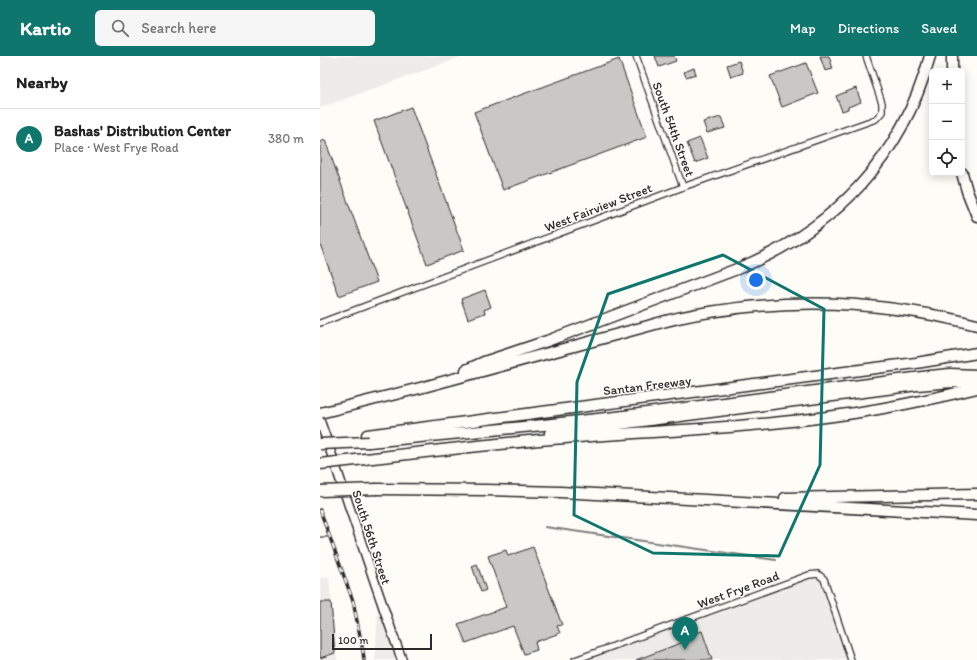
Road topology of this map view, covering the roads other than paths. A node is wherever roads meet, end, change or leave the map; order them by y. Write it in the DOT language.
graph roads {
  1 [pos="636,56"];
  2 [pos="866,56"];
  3 [pos="930,56"];
  4 [pos="952,56"];
  5 [pos="952,68"];
  6 [pos="963,176"];
  7 [pos="683,186"];
  8 [pos="977,216"];
  9 [pos="320,323"];
  10 [pos="977,325"];
  11 [pos="977,353"];
  12 [pos="977,375"];
  13 [pos="931,380"];
  14 [pos="977,383"];
  15 [pos="420,388"];
  16 [pos="977,388"];
  17 [pos="320,413"];
  18 [pos="320,421"];
  19 [pos="368,438"];
  20 [pos="320,440"];
  21 [pos="320,444"];
  22 [pos="457,448"];
  23 [pos="320,464"];
  24 [pos="320,491"];
  25 [pos="977,494"];
  26 [pos="731,501"];
  27 [pos="977,515"];
  28 [pos="402,660"];
  29 [pos="575,660"];
  30 [pos="851,660"];
  1 -- 7 [label="street, South 54th Street"];
  2 -- 7 [label="street, West Fairview Street"];
  3 -- 15 [label="highway"];
  4 -- 5 [label="highway"];
  6 -- 8 [label="highway"];
  7 -- 9 [label="street, West Fairview Street"];
  10 -- 15 [label="highway"];
  11 -- 19 [label="highway, Santan Freeway"];
  12 -- 13 [label="highway"];
  13 -- 14 [label="highway"];
  13 -- 19 [label="highway"];
  13 -- 22 [label="highway"];
  15 -- 17 [label="highway"];
  16 -- 22 [label="highway"];
  18 -- 28 [label="main road, South 56th Street"];
  19 -- 20 [label="highway, Santan Freeway"];
  19 -- 21 [label="highway, bridge"];
  22 -- 23 [label="highway, bridge"];
  24 -- 26 [label="highway, bridge"];
  25 -- 26 [label="highway"];
  26 -- 27 [label="highway"];
  29 -- 30 [label="street, West Frye Road"];
}
